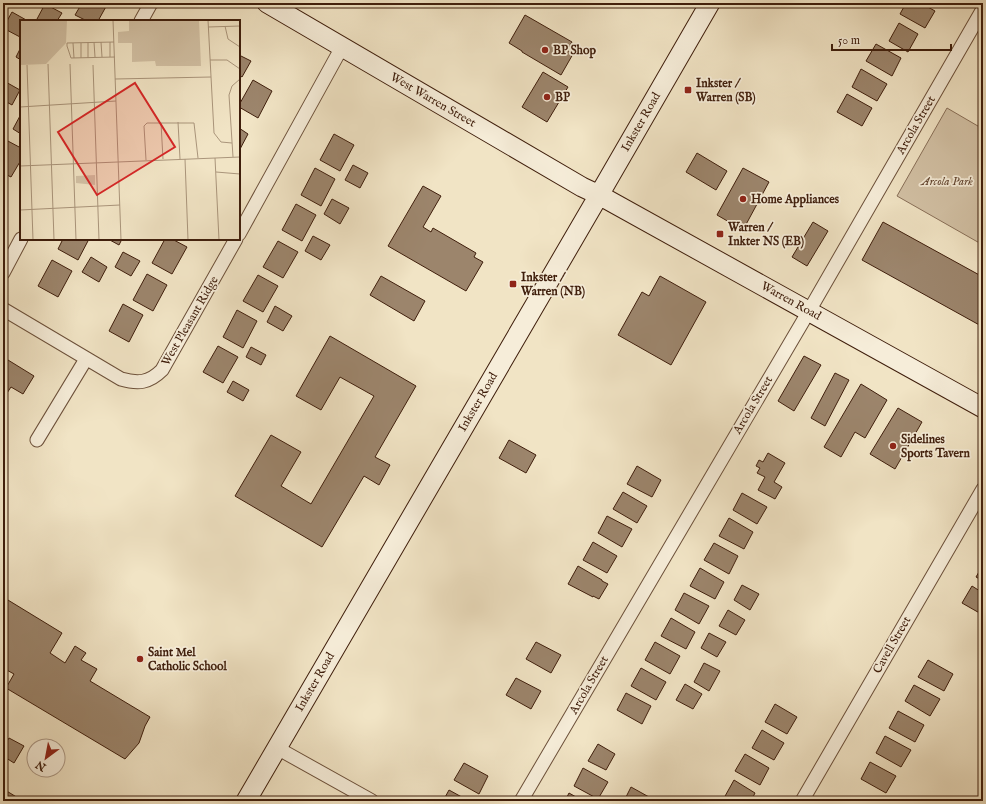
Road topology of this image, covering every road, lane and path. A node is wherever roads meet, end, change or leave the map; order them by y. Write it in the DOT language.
graph roads {
  1 [pos="151,3"];
  2 [pos="267,3"];
  3 [pos="710,3"];
  4 [pos="983,8"];
  5 [pos="142,20"];
  6 [pos="342,47"];
  7 [pos="599,195"];
  8 [pos="240,232"];
  9 [pos="21,240"];
  10 [pos="235,240"];
  11 [pos="3,273"];
  12 [pos="3,309"];
  13 [pos="809,311"];
  14 [pos="86,358"];
  15 [pos="983,408"];
  16 [pos="37,440"];
  17 [pos="983,489"];
  18 [pos="277,748"];
  19 [pos="246,801"];
  20 [pos="372,801"];
  21 [pos="521,801"];
  22 [pos="802,801"];
  1 -- 5 [label="street"];
  2 -- 6 [label="main road, West Warren Street"];
  3 -- 7 [label="main road, Inkster Road"];
  4 -- 13 [label="street, Arcola Street"];
  6 -- 7 [label="main road, West Warren Street"];
  6 -- 8 [label="street"];
  7 -- 13 [label="main road, Warren Road"];
  7 -- 18 [label="main road, Inkster Road"];
  9 -- 11 [label="street"];
  10 -- 14 [label="street, West Pleasant Ridge"];
  12 -- 14 [label="street, West Pleasant Ridge"];
  13 -- 15 [label="main road, Warren Road"];
  13 -- 21 [label="street, Arcola Street"];
  14 -- 16 [label="street"];
  17 -- 22 [label="street, Cavell Street"];
  18 -- 19 [label="main road, Inkster Road"];
  18 -- 20 [label="street"];
}
